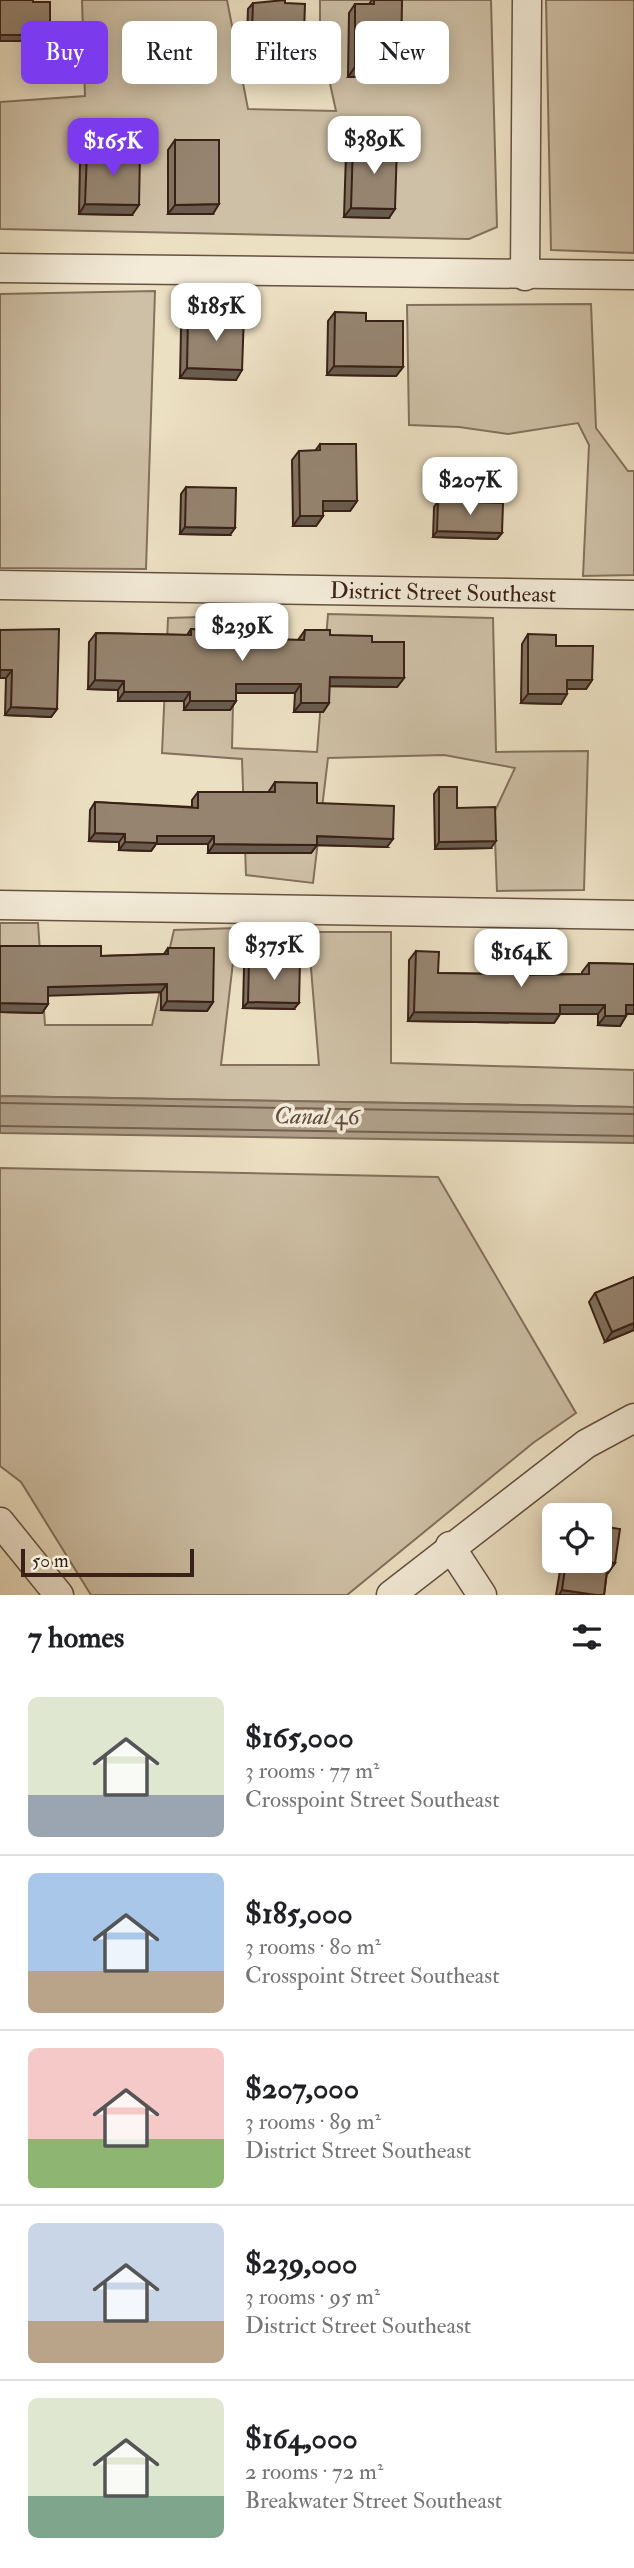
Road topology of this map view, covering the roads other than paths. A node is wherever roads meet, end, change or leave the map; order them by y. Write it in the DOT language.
graph roads {
  1 [pos="527,0"];
  2 [pos="0,268"];
  3 [pos="634,275"];
  4 [pos="525,276"];
  5 [pos="0,585"];
  6 [pos="634,595"];
  7 [pos="0,905"];
  8 [pos="634,915"];
  9 [pos="634,1418"];
  10 [pos="0,1522"];
  11 [pos="450,1546"];
  12 [pos="59,1595"];
  13 [pos="391,1595"];
  14 [pos="482,1595"];
  1 -- 4 [label="street"];
  2 -- 4 [label="street"];
  3 -- 4 [label="street"];
  5 -- 6 [label="street, District Street Southeast"];
  7 -- 8 [label="street"];
  9 -- 11 [label="street"];
  10 -- 12 [label="street"];
  11 -- 13 [label="street"];
  11 -- 14 [label="street"];
}
